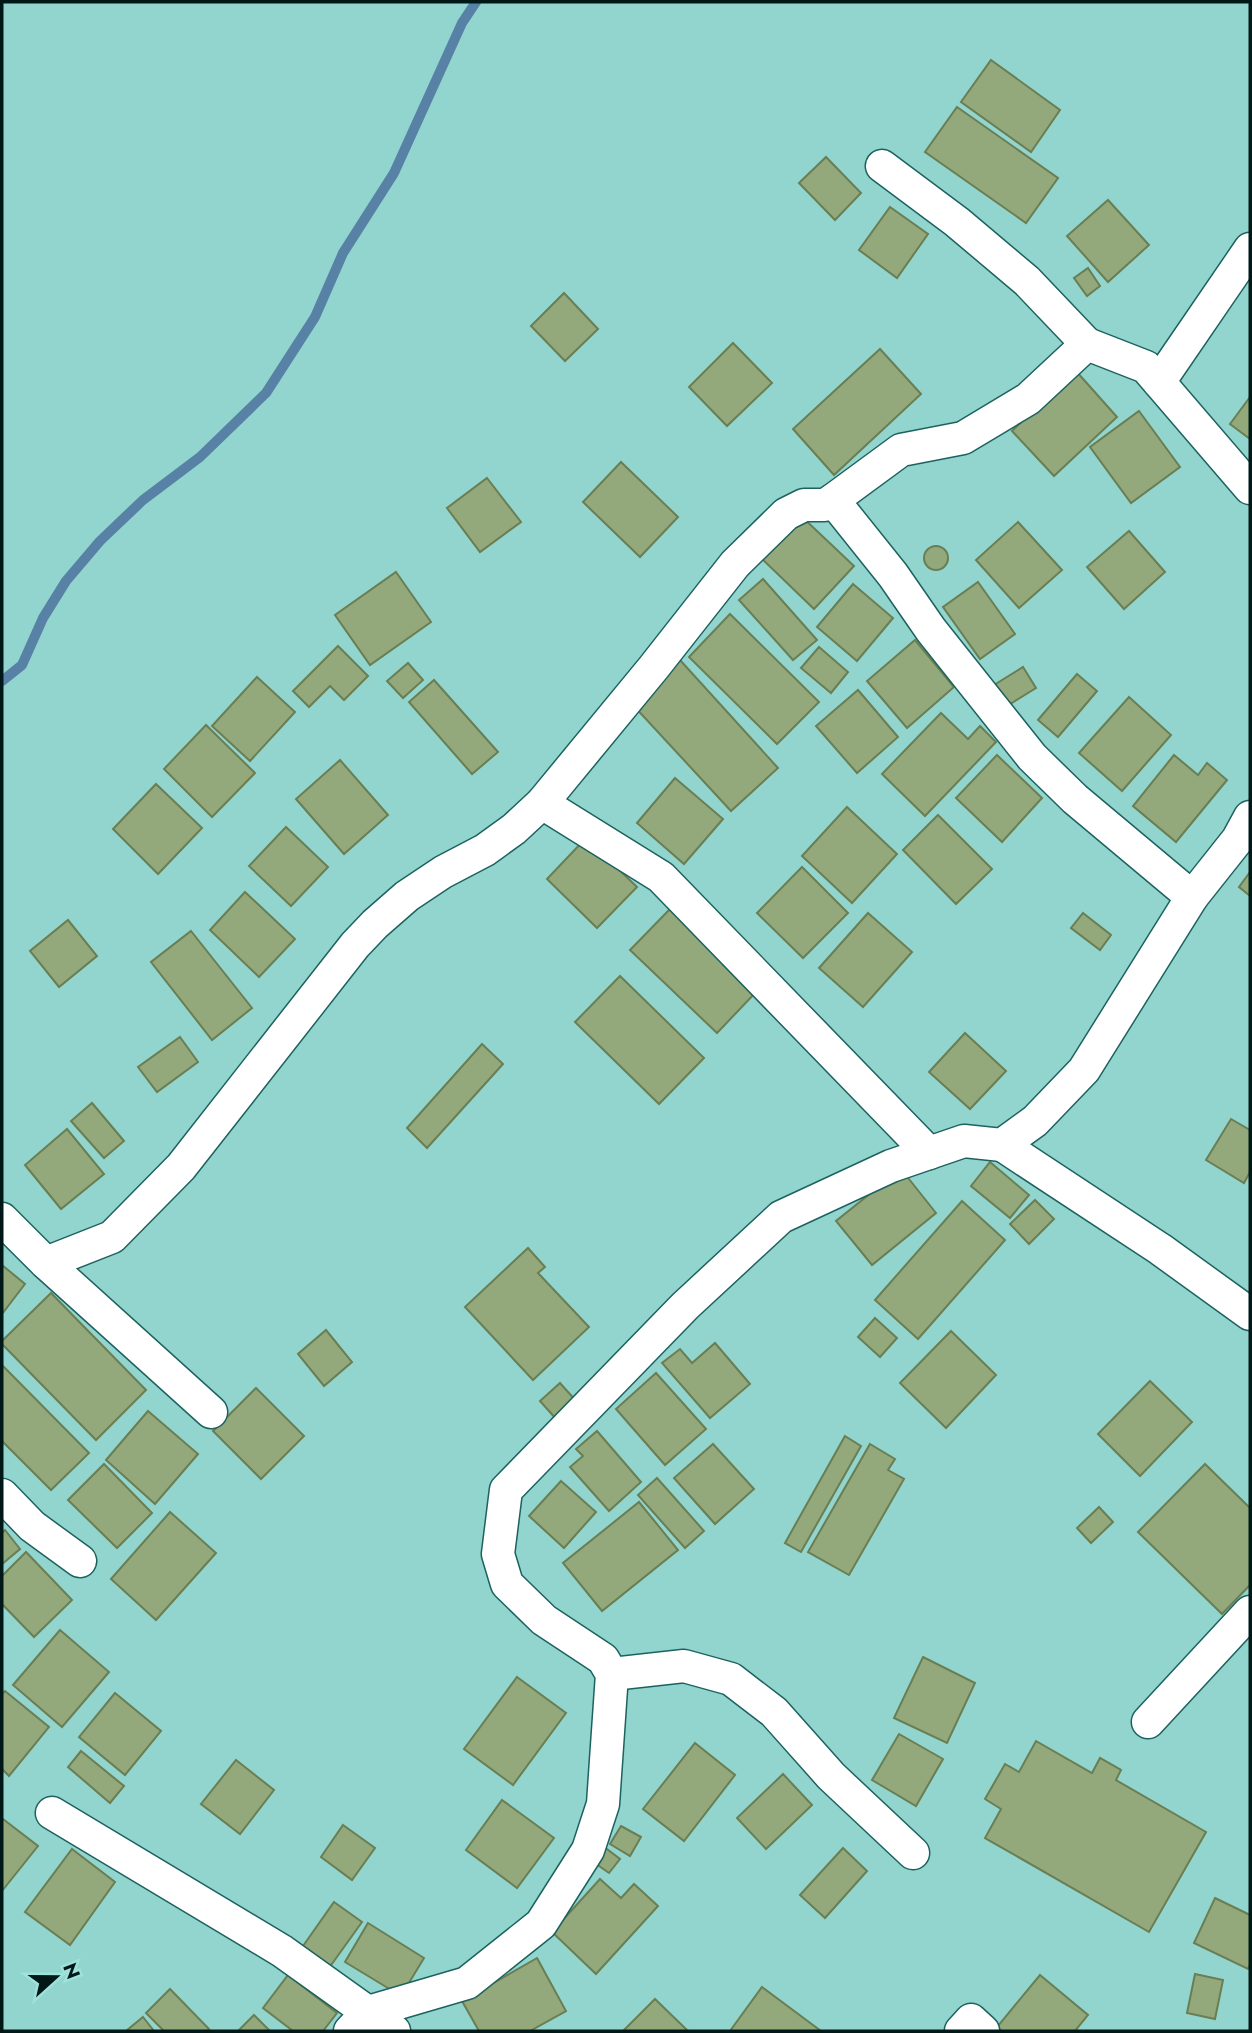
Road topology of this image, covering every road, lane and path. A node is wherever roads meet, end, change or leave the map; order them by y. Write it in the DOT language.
graph roads {
  1 [pos="882,166"];
  2 [pos="1250,249"];
  3 [pos="1087,344"];
  4 [pos="1159,382"];
  5 [pos="1250,488"];
  6 [pos="833,500"];
  7 [pos="542,803"];
  8 [pos="1250,817"];
  9 [pos="1192,897"];
  10 [pos="1002,1145"];
  11 [pos="929,1153"];
  12 [pos="2,1219"];
  13 [pos="46,1263"];
  14 [pos="1250,1314"];
  15 [pos="211,1412"];
  16 [pos="2,1495"];
  17 [pos="80,1561"];
  18 [pos="1250,1612"];
  19 [pos="612,1674"];
  20 [pos="1148,1722"];
  21 [pos="52,1813"];
  22 [pos="913,1853"];
  23 [pos="359,2022"];
  24 [pos="394,2031"];
  25 [pos="961,2031"];
  26 [pos="983,2031"];
  1 -- 3 [label="street"];
  2 -- 4 [label="street"];
  3 -- 4 [label="street"];
  3 -- 6 [label="street"];
  4 -- 5 [label="street"];
  6 -- 7 [label="street"];
  6 -- 9 [label="street"];
  7 -- 11 [label="street"];
  7 -- 13 [label="street"];
  8 -- 9 [label="street"];
  9 -- 10 [label="street"];
  10 -- 11 [label="street"];
  10 -- 14 [label="street"];
  11 -- 19 [label="street"];
  12 -- 13 [label="street"];
  13 -- 15 [label="street"];
  16 -- 17 [label="street"];
  18 -- 20 [label="street"];
  19 -- 22 [label="street"];
  19 -- 23 [label="street"];
  21 -- 23 [label="street"];
  23 -- 24 [label="street"];
  25 -- 26 [label="street"];
}
